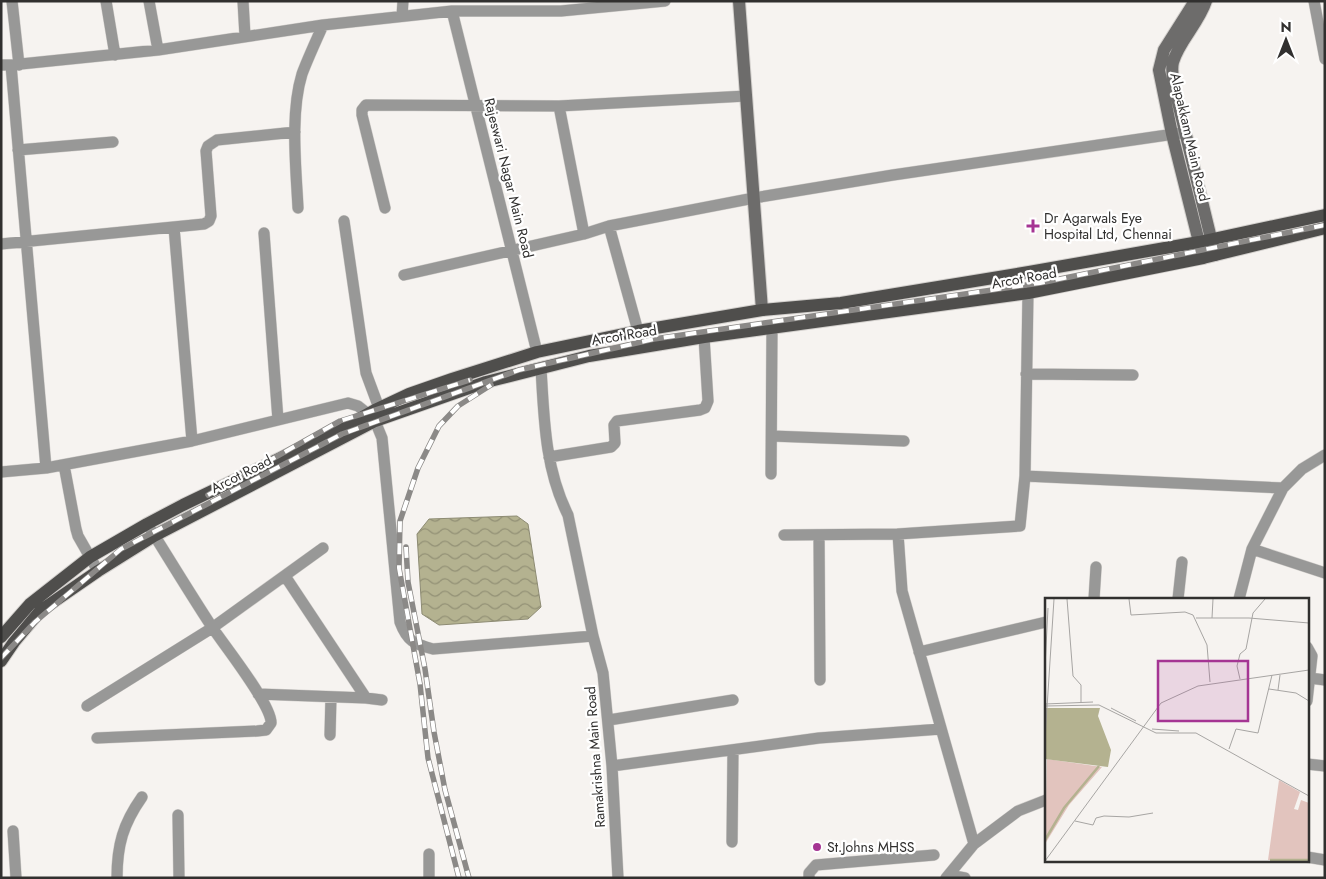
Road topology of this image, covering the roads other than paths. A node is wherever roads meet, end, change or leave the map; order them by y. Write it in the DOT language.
graph roads {
  1 [pos="12,1"];
  2 [pos="106,1"];
  3 [pos="149,1"];
  4 [pos="243,1"];
  5 [pos="403,1"];
  6 [pos="665,1"];
  7 [pos="739,1"];
  8 [pos="1194,1"];
  9 [pos="1206,1"];
  10 [pos="1314,1"];
  11 [pos="561,6"];
  12 [pos="452,11"];
  13 [pos="402,16"];
  14 [pos="323,25"];
  15 [pos="245,36"];
  16 [pos="158,50"];
  17 [pos="115,55"];
  18 [pos="1325,59"];
  19 [pos="10,65"];
  20 [pos="746,96"];
  21 [pos="559,106"];
  22 [pos="476,107"];
  23 [pos="295,132"];
  24 [pos="1179,133"];
  25 [pos="113,142"];
  26 [pos="18,150"];
  27 [pos="754,198"];
  28 [pos="298,208"];
  29 [pos="385,208"];
  30 [pos="1325,215"];
  31 [pos="344,221"];
  32 [pos="610,226"];
  33 [pos="174,228"];
  34 [pos="1325,228"];
  35 [pos="264,233"];
  36 [pos="584,234"];
  37 [pos="26,241"];
  38 [pos="1205,241"];
  39 [pos="1,244"];
  40 [pos="512,250"];
  41 [pos="1209,257"];
  42 [pos="404,275"];
  43 [pos="1028,293"];
  44 [pos="762,310"];
  45 [pos="772,329"];
  46 [pos="638,331"];
  47 [pos="704,337"];
  48 [pos="537,352"];
  49 [pos="541,368"];
  50 [pos="1026,374"];
  51 [pos="1133,375"];
  52 [pos="374,414"];
  53 [pos="278,420"];
  54 [pos="772,436"];
  55 [pos="192,441"];
  56 [pos="904,441"];
  57 [pos="323,443"];
  58 [pos="1325,455"];
  59 [pos="549,457"];
  60 [pos="64,465"];
  61 [pos="46,468"];
  62 [pos="1,472"];
  63 [pos="771,474"];
  64 [pos="1025,476"];
  65 [pos="1283,488"];
  66 [pos="147,524"];
  67 [pos="898,534"];
  68 [pos="784,535"];
  69 [pos="819,535"];
  70 [pos="154,536"];
  71 [pos="323,548"];
  72 [pos="1252,549"];
  73 [pos="90,558"];
  74 [pos="1182,562"];
  75 [pos="1096,567"];
  76 [pos="98,571"];
  77 [pos="1325,573"];
  78 [pos="285,576"];
  79 [pos="1094,598"];
  80 [pos="1178,598"];
  81 [pos="1239,598"];
  82 [pos="1045,622"];
  83 [pos="212,628"];
  84 [pos="593,636"];
  85 [pos="1,637"];
  86 [pos="1308,649"];
  87 [pos="919,652"];
  88 [pos="1,661"];
  89 [pos="1310,678"];
  90 [pos="820,680"];
  91 [pos="1325,680"];
  92 [pos="1308,693"];
  93 [pos="258,694"];
  94 [pos="331,697"];
  95 [pos="366,698"];
  96 [pos="382,700"];
  97 [pos="733,700"];
  98 [pos="87,706"];
  99 [pos="609,720"];
  100 [pos="941,729"];
  101 [pos="330,735"];
  102 [pos="97,738"];
  103 [pos="733,750"];
  104 [pos="1308,764"];
  105 [pos="612,766"];
  106 [pos="1325,766"];
  107 [pos="142,797"];
  108 [pos="1045,800"];
  109 [pos="178,815"];
  110 [pos="13,831"];
  111 [pos="732,842"];
  112 [pos="974,844"];
  113 [pos="429,854"];
  114 [pos="934,855"];
  115 [pos="1308,857"];
  116 [pos="1325,860"];
  117 [pos="948,876"];
  118 [pos="16,878"];
  119 [pos="116,878"];
  120 [pos="179,878"];
  121 [pos="429,878"];
  122 [pos="618,878"];
  123 [pos="808,878"];
  124 [pos="965,878"];
  1 -- 19 [label="street"];
  2 -- 17 [label="street"];
  3 -- 16 [label="street"];
  4 -- 15 [label="street"];
  5 -- 13 [label="street"];
  6 -- 11 [label="street"];
  7 -- 20 [label="main road"];
  8 -- 24 [label="main road, Alapakkam Main Road"];
  9 -- 24 [label="main road, Alapakkam Main Road"];
  10 -- 18 [label="street"];
  11 -- 12 [label="street"];
  12 -- 13 [label="street"];
  12 -- 22 [label="street, Rajeswari Nagar Main Road"];
  13 -- 14 [label="street"];
  14 -- 15 [label="street"];
  14 -- 23 [label="street"];
  15 -- 16 [label="street"];
  16 -- 17 [label="street"];
  17 -- 19 [label="street"];
  19 -- 26 [label="street"];
  20 -- 21 [label="street"];
  20 -- 27 [label="main road"];
  21 -- 22 [label="street"];
  21 -- 36 [label="street"];
  22 -- 29 [label="street"];
  22 -- 40 [label="street, Rajeswari Nagar Main Road"];
  23 -- 28 [label="street"];
  23 -- 33 [label="street"];
  24 -- 27 [label="street"];
  24 -- 38 [label="main road, Alapakkam Main Road"];
  25 -- 26 [label="street"];
  26 -- 37 [label="street"];
  27 -- 32 [label="street"];
  27 -- 44 [label="main road"];
  30 -- 38 [label="main road, Arcot Road"];
  31 -- 52 [label="street"];
  32 -- 36 [label="street"];
  32 -- 46 [label="street"];
  33 -- 37 [label="street"];
  33 -- 55 [label="street"];
  34 -- 41 [label="main road, Arcot Road"];
  35 -- 53 [label="street"];
  36 -- 40 [label="street"];
  37 -- 39 [label="street"];
  37 -- 61 [label="street"];
  38 -- 41 [label="main road, Alapakkam Main Road"];
  38 -- 44 [label="main road, Arcot Road"];
  40 -- 42 [label="street"];
  40 -- 48 [label="street, Rajeswari Nagar Main Road"];
  41 -- 43 [label="main road, Arcot Road"];
  43 -- 45 [label="main road, Arcot Road"];
  43 -- 50 [label="street"];
  44 -- 46 [label="main road, Arcot Road"];
  45 -- 47 [label="main road, Arcot Road"];
  45 -- 54 [label="street"];
  46 -- 48 [label="main road, Arcot Road"];
  47 -- 49 [label="main road, Arcot Road"];
  47 -- 59 [label="street"];
  48 -- 52 [label="main road, Arcot Road"];
  49 -- 52 [label="main road, Arcot Road"];
  49 -- 59 [label="street, Ramakrishna Main Road"];
  50 -- 51 [label="street"];
  50 -- 64 [label="street"];
  52 -- 53 [label="street"];
  52 -- 57 [label="main road, Arcot Road"];
  52 -- 84 [label="street"];
  53 -- 55 [label="street"];
  54 -- 56 [label="street"];
  54 -- 63 [label="street"];
  55 -- 60 [label="street"];
  57 -- 66 [label="main road, Arcot Road"];
  57 -- 70 [label="main road, Arcot Road"];
  58 -- 65 [label="street"];
  59 -- 84 [label="street, Ramakrishna Main Road"];
  60 -- 61 [label="street"];
  60 -- 73 [label="street"];
  61 -- 62 [label="street"];
  64 -- 65 [label="street"];
  64 -- 67 [label="street"];
  65 -- 72 [label="street"];
  66 -- 70 [label="street"];
  66 -- 73 [label="main road, Arcot Road"];
  67 -- 69 [label="street"];
  67 -- 87 [label="street"];
  68 -- 69 [label="street"];
  69 -- 90 [label="street"];
  70 -- 76 [label="main road, Arcot Road"];
  70 -- 83 [label="street"];
  71 -- 78 [label="street"];
  72 -- 77 [label="street"];
  72 -- 81 [label="street"];
  73 -- 76 [label="street"];
  73 -- 85 [label="main road, Arcot Road"];
  74 -- 80 [label="street"];
  75 -- 79 [label="street"];
  76 -- 88 [label="main road, Arcot Road"];
  78 -- 83 [label="street"];
  78 -- 95 [label="street"];
  82 -- 87 [label="street"];
  83 -- 93 [label="street"];
  83 -- 98 [label="street"];
  84 -- 99 [label="street, Ramakrishna Main Road"];
  86 -- 89 [label="street"];
  87 -- 100 [label="street"];
  89 -- 91 [label="street"];
  89 -- 92 [label="street"];
  93 -- 94 [label="street"];
  93 -- 102 [label="street"];
  94 -- 95 [label="street"];
  94 -- 101 [label="street"];
  95 -- 96 [label="street"];
  97 -- 99 [label="street"];
  99 -- 105 [label="street, Ramakrishna Main Road"];
  100 -- 103 [label="street"];
  100 -- 112 [label="street"];
  103 -- 105 [label="street"];
  103 -- 111 [label="street"];
  104 -- 106 [label="street"];
  105 -- 122 [label="street, Ramakrishna Main Road"];
  107 -- 119 [label="street"];
  108 -- 112 [label="street"];
  109 -- 120 [label="street"];
  110 -- 118 [label="street"];
  112 -- 117 [label="street"];
  113 -- 121 [label="street"];
  114 -- 123 [label="street"];
  115 -- 116 [label="street"];
  117 -- 124 [label="street"];
}
